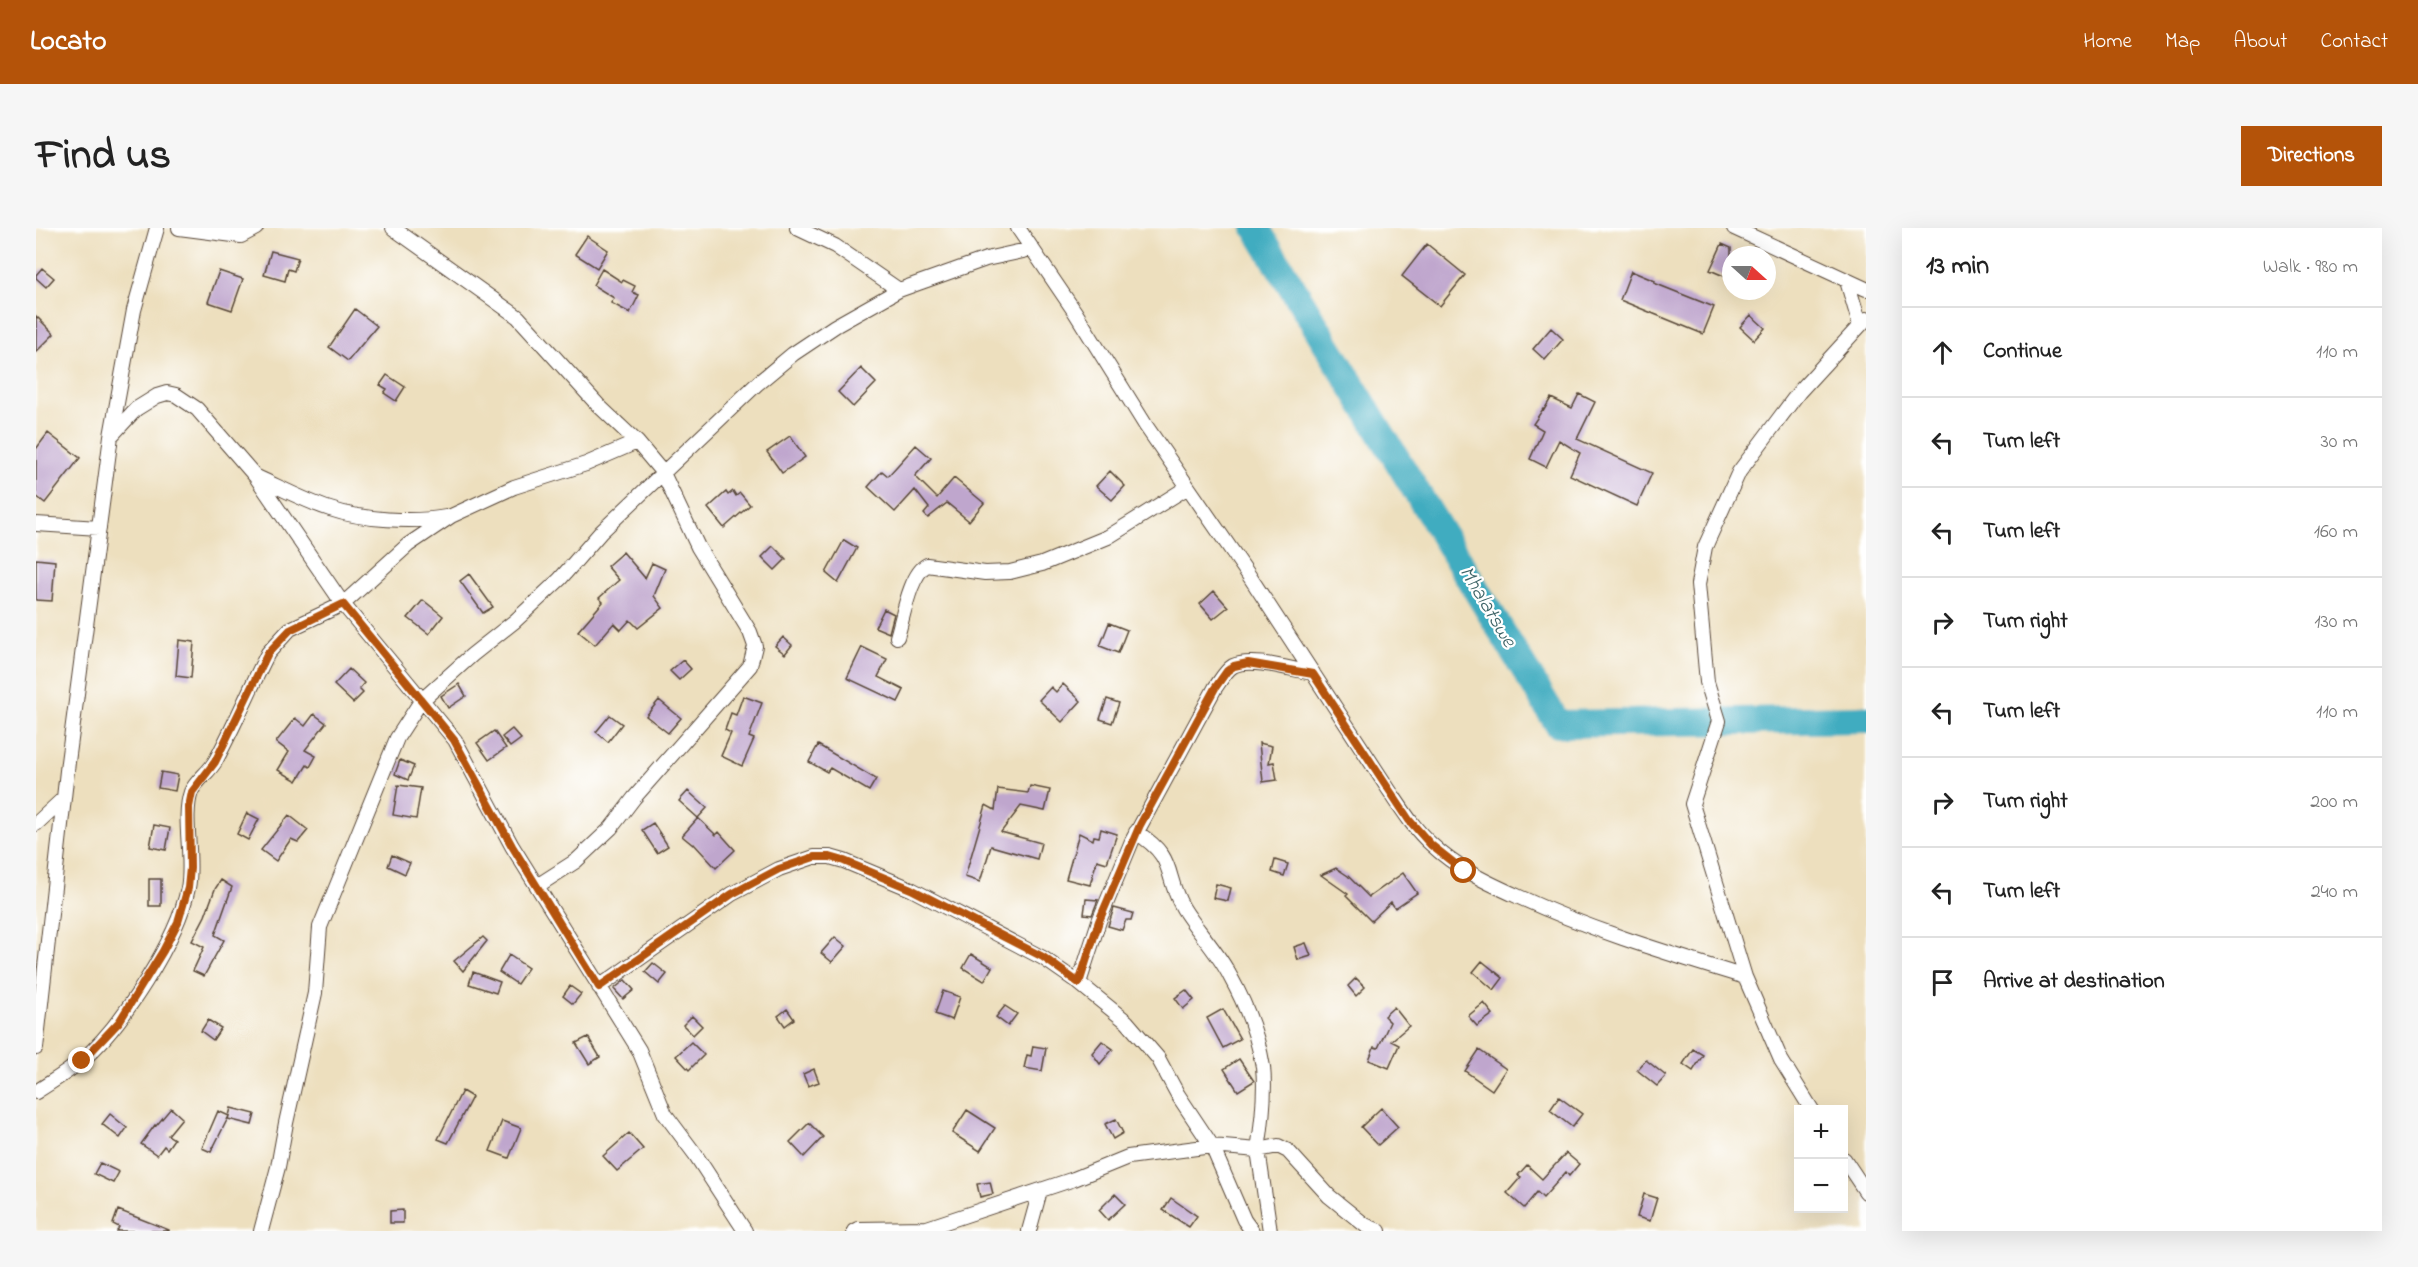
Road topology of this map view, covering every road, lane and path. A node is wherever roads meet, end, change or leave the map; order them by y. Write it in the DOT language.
graph roads {
  1 [pos="157,228"];
  2 [pos="179,228"];
  3 [pos="256,228"];
  4 [pos="393,228"];
  5 [pos="797,228"];
  6 [pos="1018,228"];
  7 [pos="1734,228"];
  8 [pos="1032,249"];
  9 [pos="1846,280"];
  10 [pos="899,290"];
  11 [pos="1866,290"];
  12 [pos="1863,322"];
  13 [pos="111,436"];
  14 [pos="637,442"];
  15 [pos="663,473"];
  16 [pos="256,477"];
  17 [pos="1188,487"];
  18 [pos="451,516"];
  19 [pos="36,524"];
  20 [pos="99,528"];
  21 [pos="343,604"];
  22 [pos="897,637"];
  23 [pos="1313,674"];
  24 [pos="421,701"];
  25 [pos="64,798"];
  26 [pos="36,824"];
  27 [pos="1136,832"];
  28 [pos="537,886"];
  29 [pos="1745,977"];
  30 [pos="1079,983"];
  31 [pos="599,987"];
  32 [pos="36,1048"];
  33 [pos="36,1092"];
  34 [pos="1809,1105"];
  35 [pos="1212,1146"];
  36 [pos="1258,1150"];
  37 [pos="1848,1165"];
  38 [pos="1040,1191"];
  39 [pos="1866,1192"];
  40 [pos="261,1231"];
  41 [pos="745,1231"];
  42 [pos="854,1231"];
  43 [pos="1029,1231"];
  44 [pos="1252,1231"];
  45 [pos="1270,1231"];
  46 [pos="1379,1231"];
  1 -- 13 [label="street"];
  2 -- 3 [label="street"];
  4 -- 14 [label="street"];
  5 -- 10 [label="street"];
  6 -- 8 [label="street"];
  7 -- 9 [label="street"];
  8 -- 10 [label="street"];
  8 -- 17 [label="street"];
  9 -- 11 [label="street"];
  9 -- 12 [label="street"];
  10 -- 15 [label="street"];
  12 -- 29 [label="street"];
  13 -- 16 [label="street"];
  13 -- 20 [label="street"];
  14 -- 15 [label="street"];
  14 -- 18 [label="street"];
  15 -- 24 [label="street"];
  15 -- 28 [label="street"];
  16 -- 18 [label="street"];
  16 -- 21 [label="street"];
  17 -- 22 [label="street"];
  17 -- 23 [label="street"];
  18 -- 21 [label="street"];
  19 -- 20 [label="street"];
  20 -- 25 [label="street"];
  21 -- 24 [label="street"];
  21 -- 33 [label="street"];
  23 -- 27 [label="street"];
  23 -- 29 [label="street"];
  24 -- 28 [label="street"];
  24 -- 40 [label="street"];
  25 -- 26 [label="street"];
  25 -- 32 [label="street"];
  27 -- 30 [label="street"];
  27 -- 36 [label="street"];
  28 -- 31 [label="street"];
  29 -- 34 [label="street"];
  30 -- 31 [label="street"];
  30 -- 35 [label="street"];
  31 -- 41 [label="street"];
  35 -- 36 [label="street"];
  35 -- 38 [label="street"];
  35 -- 44 [label="street"];
  36 -- 45 [label="street"];
  36 -- 46 [label="street"];
  37 -- 39 [label="street"];
  38 -- 42 [label="street"];
  38 -- 43 [label="street"];
}
